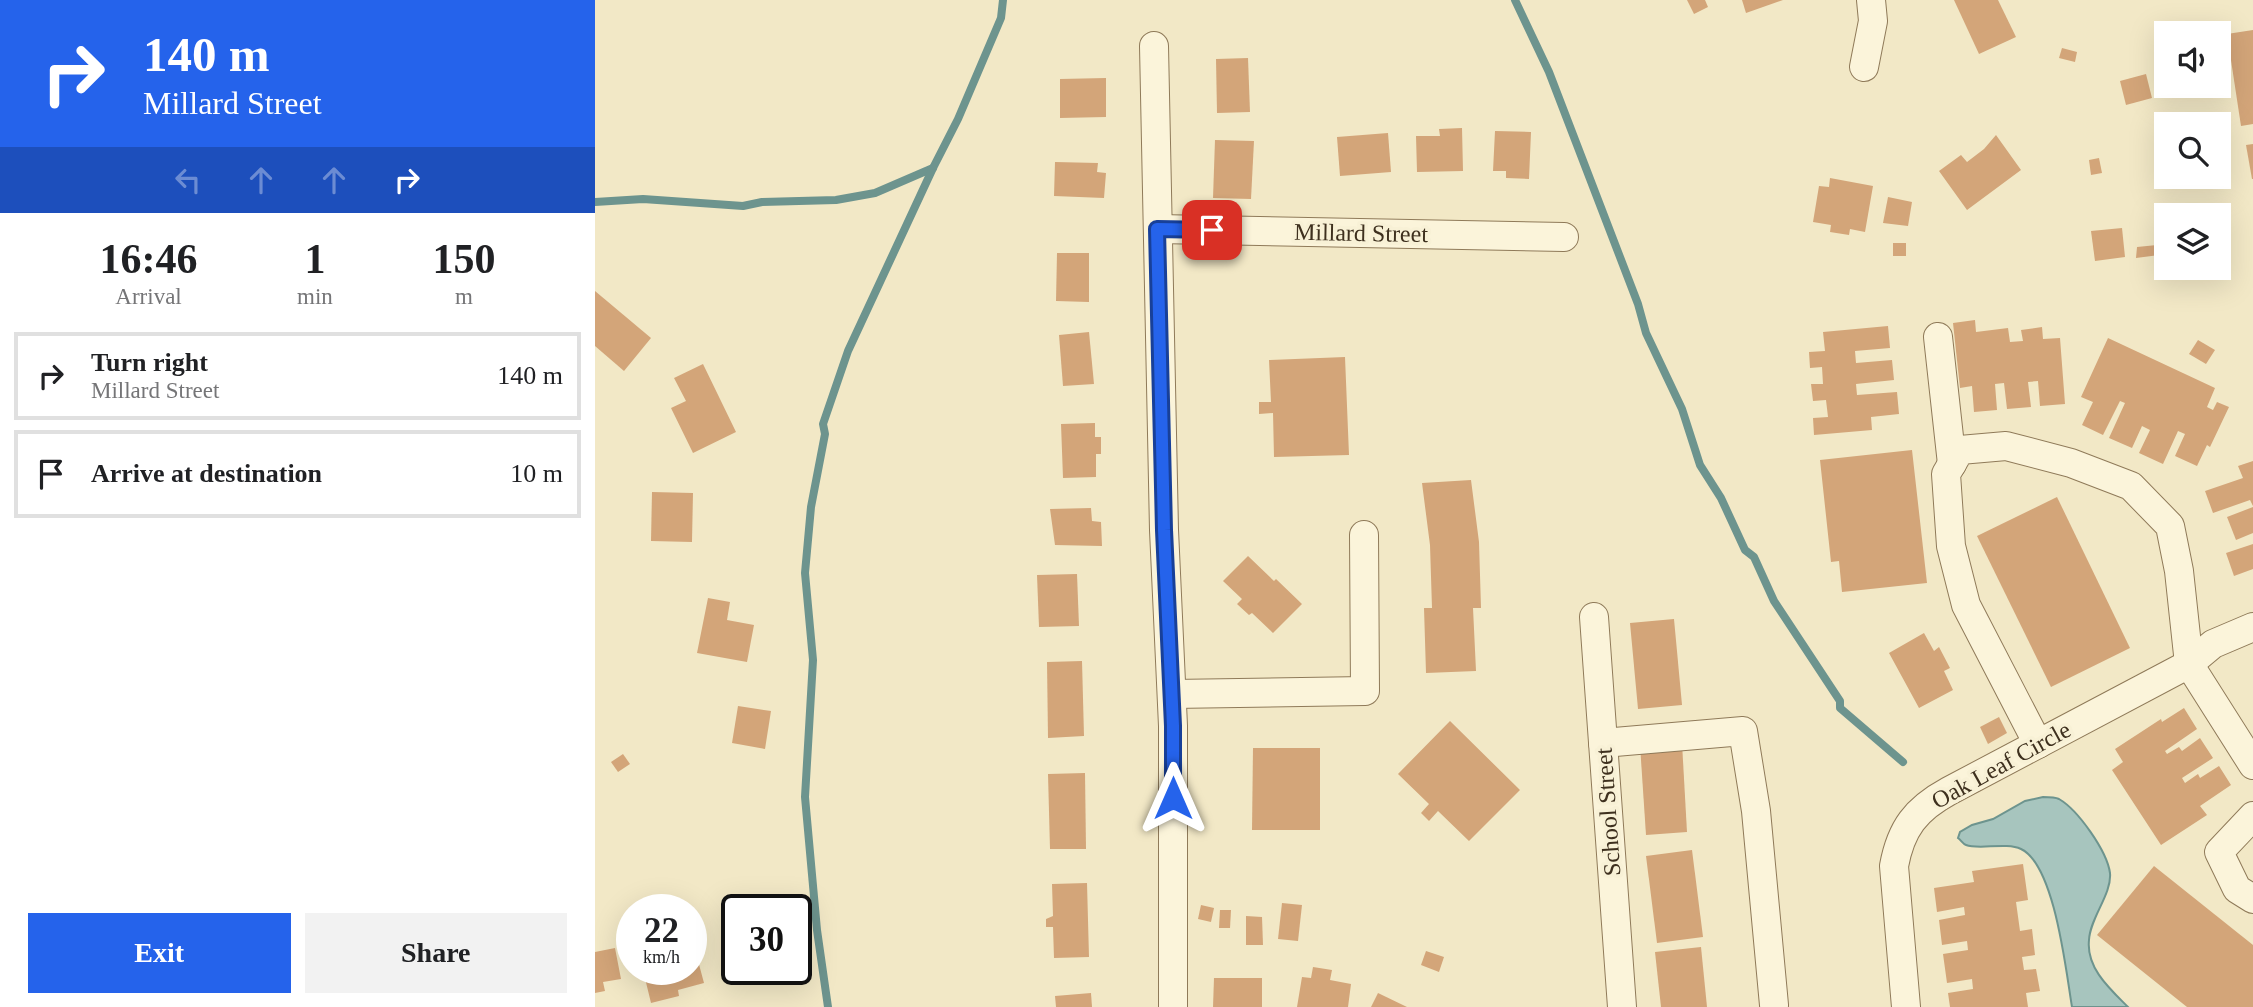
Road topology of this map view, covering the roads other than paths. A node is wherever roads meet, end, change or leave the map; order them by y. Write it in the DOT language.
graph roads {
  1 [pos="1871,0"];
  2 [pos="1154,46"];
  3 [pos="1864,67"];
  4 [pos="1157,229"];
  5 [pos="1564,237"];
  6 [pos="1938,337"];
  7 [pos="1952,464"];
  8 [pos="1364,535"];
  9 [pos="1594,617"];
  10 [pos="2253,627"];
  11 [pos="2189,664"];
  12 [pos="1172,694"];
  13 [pos="1603,743"];
  14 [pos="2038,744"];
  15 [pos="2253,765"];
  16 [pos="2253,816"];
  17 [pos="2253,899"];
  18 [pos="1774,1005"];
  19 [pos="1173,1007"];
  20 [pos="1622,1007"];
  21 [pos="1906,1007"];
  1 -- 3 [label="street"];
  2 -- 4 [label="street"];
  4 -- 5 [label="street, Millard Street"];
  4 -- 12 [label="street"];
  6 -- 7 [label="street"];
  7 -- 11 [label="street"];
  7 -- 14 [label="street"];
  8 -- 12 [label="street"];
  9 -- 13 [label="street, School Street"];
  10 -- 11 [label="street, Oak Leaf Circle"];
  11 -- 14 [label="street, Oak Leaf Circle"];
  11 -- 15 [label="street"];
  12 -- 19 [label="street"];
  13 -- 18 [label="street"];
  13 -- 20 [label="street, School Street"];
  14 -- 21 [label="street, Oak Leaf Circle"];
  16 -- 17 [label="street"];
}
